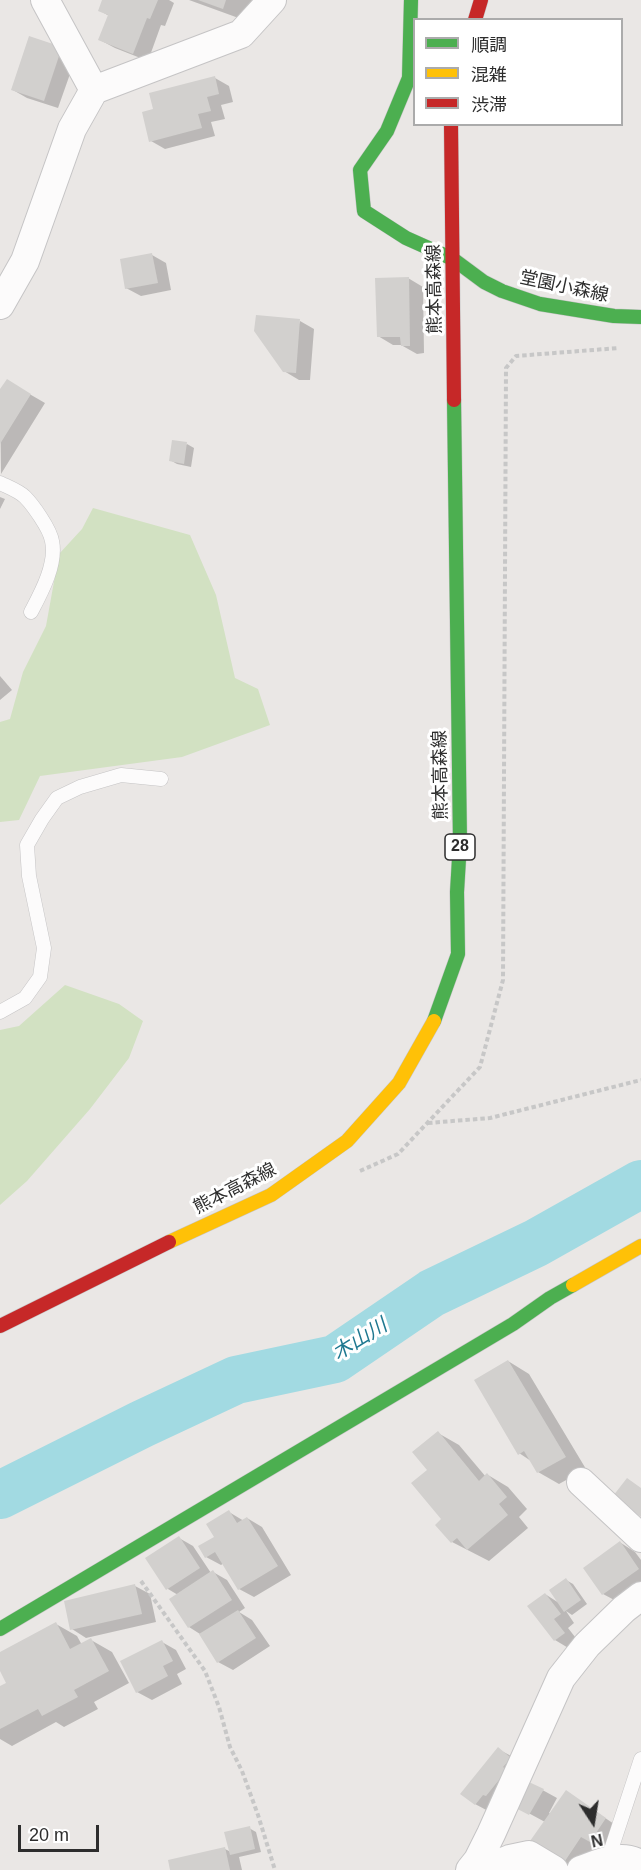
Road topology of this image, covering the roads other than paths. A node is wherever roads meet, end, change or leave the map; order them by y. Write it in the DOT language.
graph roads {
  1 [pos="45,0"];
  2 [pos="272,0"];
  3 [pos="411,0"];
  4 [pos="481,0"];
  5 [pos="475,18"];
  6 [pos="94,90"];
  7 [pos="451,126"];
  8 [pos="453,259"];
  9 [pos="0,305"];
  10 [pos="641,317"];
  11 [pos="0,483"];
  12 [pos="31,612"];
  13 [pos="161,778"];
  14 [pos="0,1012"];
  15 [pos="641,1246"];
  16 [pos="0,1326"];
  17 [pos="581,1482"];
  18 [pos="641,1538"];
  19 [pos="641,1596"];
  20 [pos="0,1629"];
  21 [pos="641,1759"];
  22 [pos="609,1859"];
  23 [pos="641,1865"];
  24 [pos="470,1870"];
  25 [pos="484,1870"];
  26 [pos="554,1870"];
  27 [pos="581,1870"];
  1 -- 6 [label="street"];
  2 -- 6 [label="street"];
  3 -- 8 [label="main road, 堂園小森線"];
  4 -- 5 [label="main road"];
  6 -- 9 [label="street"];
  7 -- 8 [label="main road, 熊本高森線 / 28"];
  8 -- 10 [label="main road, 堂園小森線"];
  8 -- 16 [label="main road, 熊本高森線 / 28"];
  11 -- 12 [label="lane"];
  13 -- 14 [label="lane"];
  15 -- 20 [label="main road"];
  17 -- 18 [label="street"];
  19 -- 24 [label="street"];
  21 -- 22 [label="lane"];
  22 -- 23 [label="street"];
  22 -- 27 [label="street"];
  25 -- 26 [label="street"];
}
